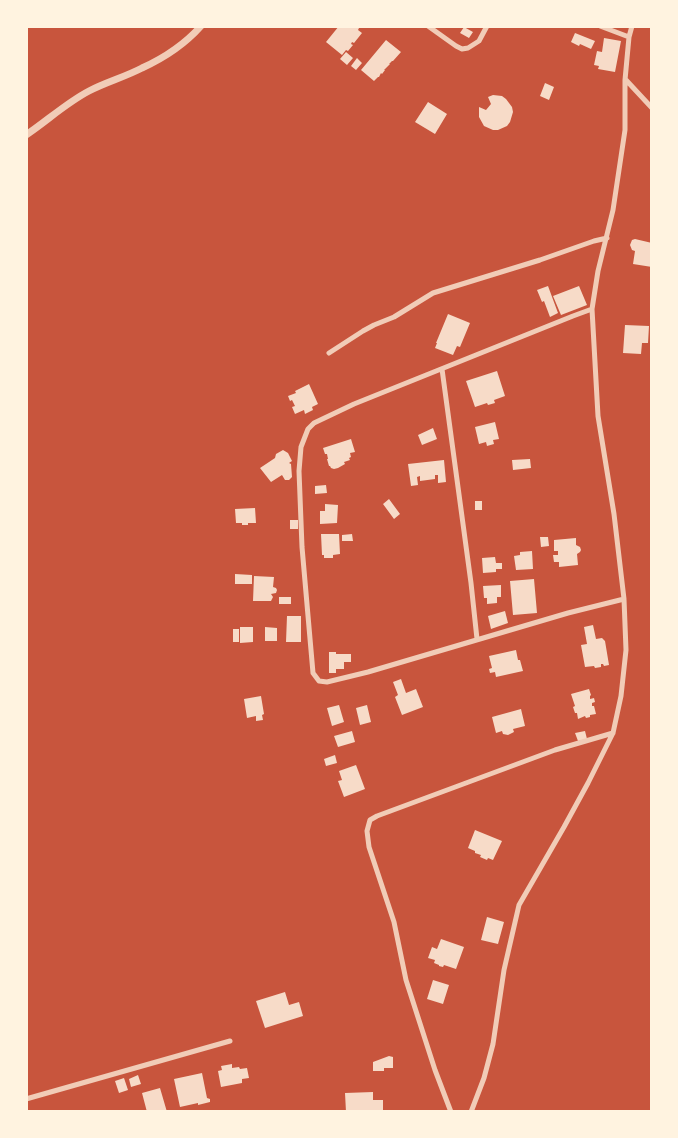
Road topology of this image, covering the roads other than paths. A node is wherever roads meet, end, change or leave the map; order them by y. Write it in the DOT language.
graph roads {
  1 [pos="201,26"];
  2 [pos="428,26"];
  3 [pos="487,26"];
  4 [pos="600,26"];
  5 [pos="632,26"];
  6 [pos="629,36"];
  7 [pos="626,80"];
  8 [pos="652,108"];
  9 [pos="26,135"];
  10 [pos="606,238"];
  11 [pos="592,309"];
  12 [pos="329,353"];
  13 [pos="442,369"];
  14 [pos="624,599"];
  15 [pos="477,639"];
  16 [pos="613,733"];
  17 [pos="230,1041"];
  18 [pos="26,1099"];
  19 [pos="451,1112"];
  20 [pos="471,1112"];
  1 -- 9 [label="street"];
  2 -- 3 [label="street"];
  4 -- 6 [label="street"];
  5 -- 6 [label="street"];
  6 -- 7 [label="street"];
  7 -- 8 [label="street"];
  7 -- 10 [label="street"];
  10 -- 11 [label="street"];
  10 -- 12 [label="street"];
  11 -- 13 [label="street"];
  11 -- 14 [label="street"];
  13 -- 15 [label="street"];
  13 -- 15 [label="street"];
  14 -- 15 [label="street"];
  14 -- 16 [label="street"];
  16 -- 19 [label="street"];
  16 -- 20 [label="street"];
  17 -- 18 [label="street"];
}
